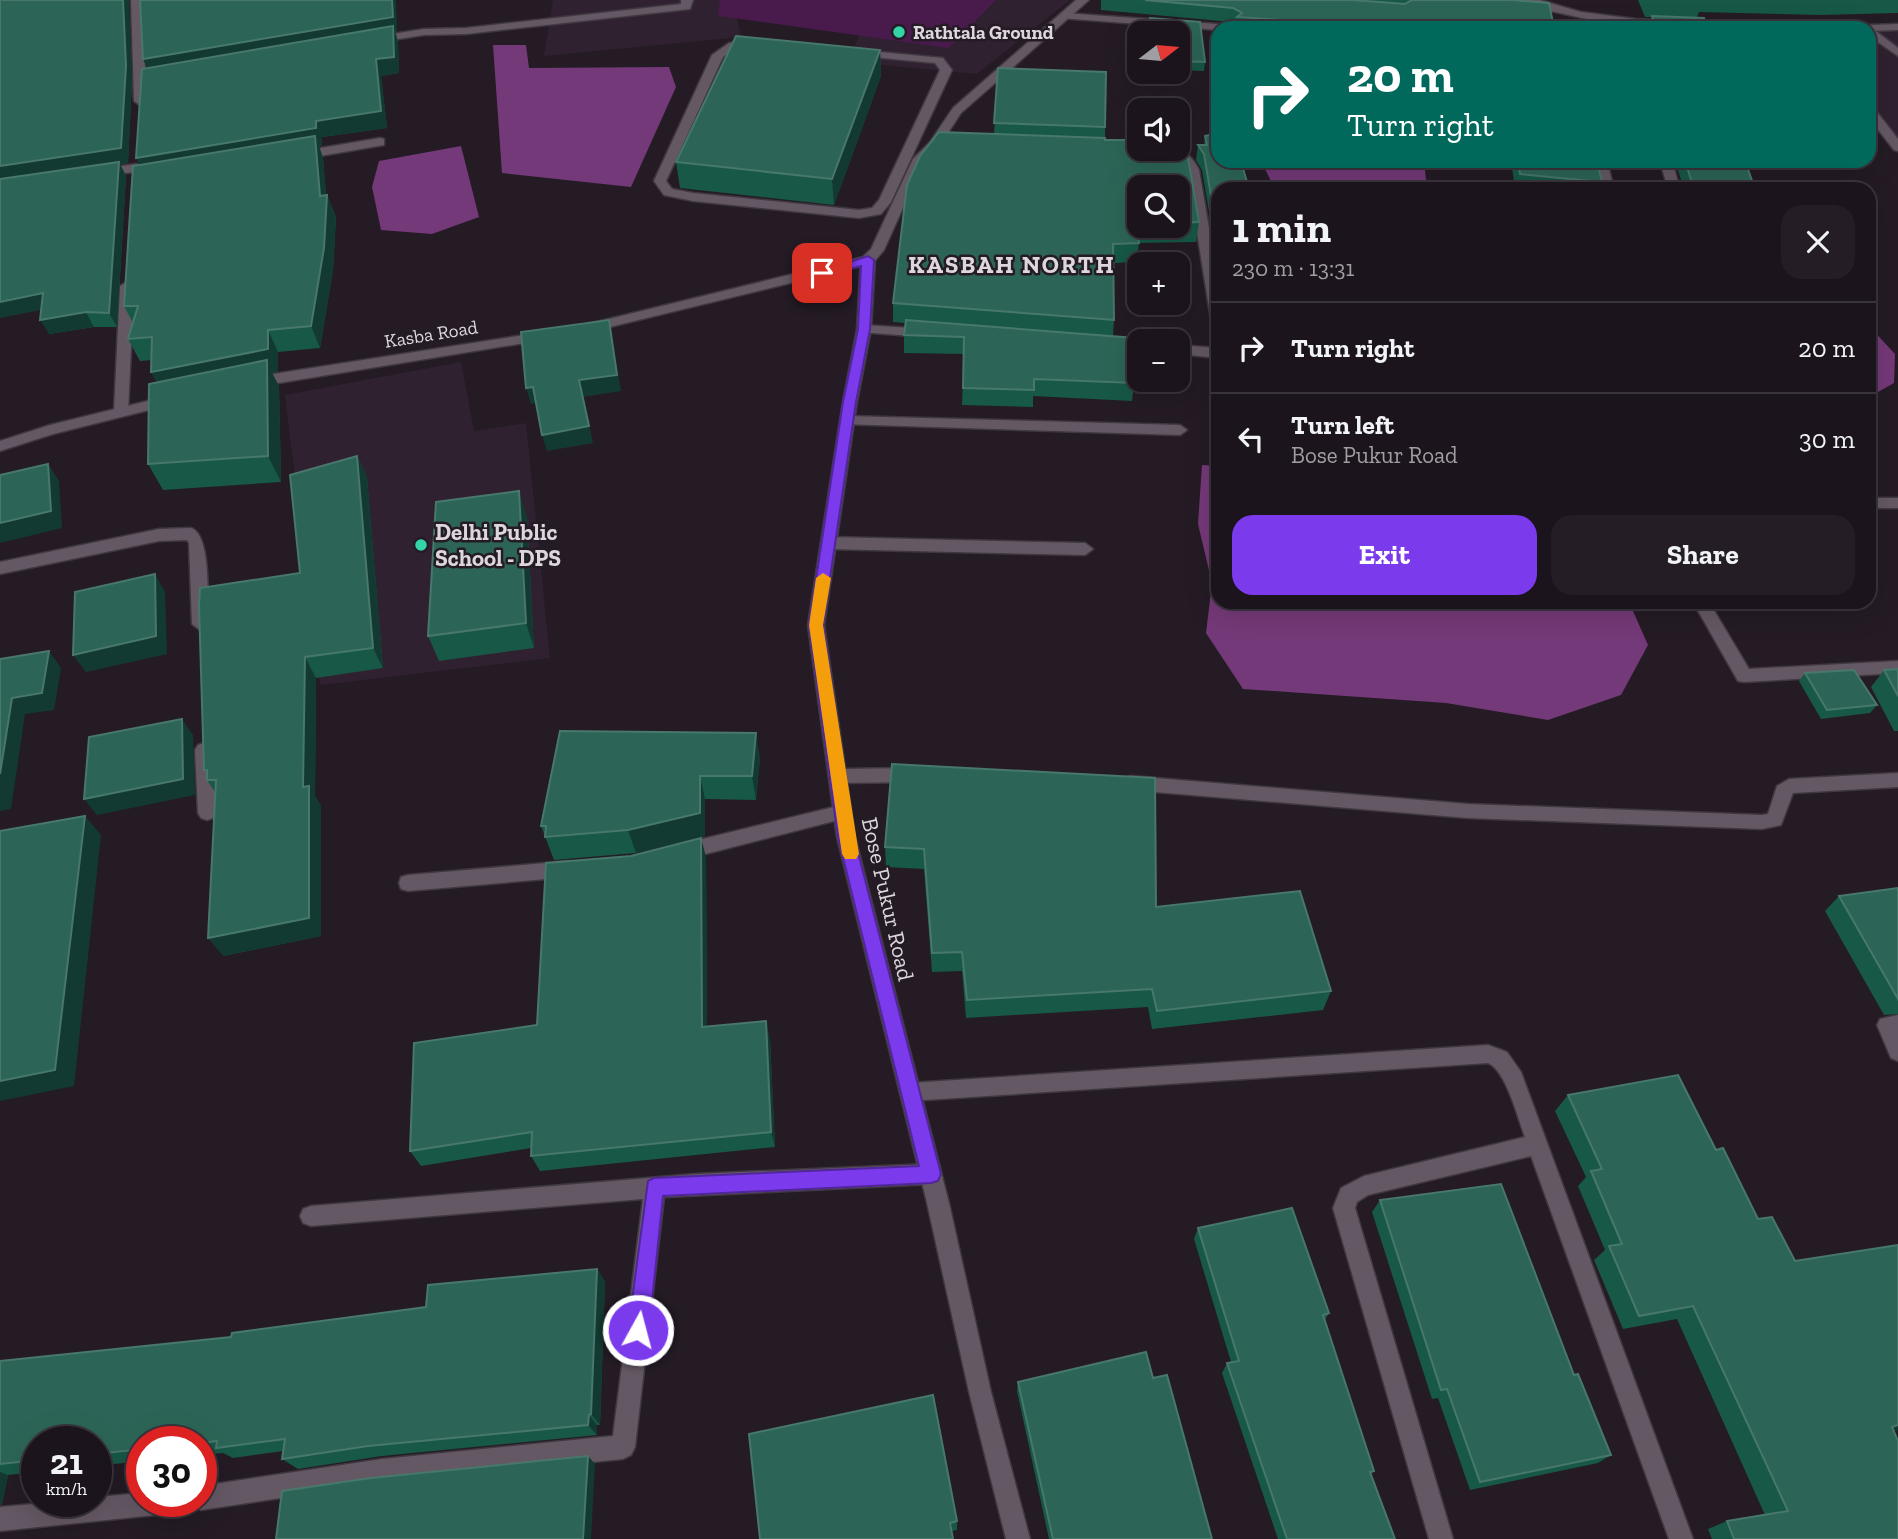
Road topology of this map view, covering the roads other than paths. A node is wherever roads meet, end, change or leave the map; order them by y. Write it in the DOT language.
graph roads {
  1 [pos="687,0"];
  2 [pos="1083,0"];
  3 [pos="1529,0"];
  4 [pos="141,5"];
  5 [pos="1564,13"];
  6 [pos="1064,16"];
  7 [pos="1567,21"];
  8 [pos="1615,21"];
  9 [pos="1211,27"];
  10 [pos="1898,27"];
  11 [pos="1876,29"];
  12 [pos="1876,35"];
  13 [pos="356,43"];
  14 [pos="1898,53"];
  15 [pos="139,118"];
  16 [pos="1876,119"];
  17 [pos="380,142"];
  18 [pos="912,143"];
  19 [pos="941,145"];
  20 [pos="1898,148"];
  21 [pos="285,158"];
  22 [pos="1188,161"];
  23 [pos="82,176"];
  24 [pos="134,183"];
  25 [pos="868,260"];
  26 [pos="128,266"];
  27 [pos="1211,278"];
  28 [pos="864,329"];
  29 [pos="947,334"];
  30 [pos="1190,351"];
  31 [pos="1211,352"];
  32 [pos="234,386"];
  33 [pos="184,397"];
  34 [pos="121,411"];
  35 [pos="847,421"];
  36 [pos="1180,430"];
  37 [pos="0,446"];
  38 [pos="1876,503"];
  39 [pos="1898,503"];
  40 [pos="829,543"];
  41 [pos="1085,548"];
  42 [pos="0,568"];
  43 [pos="1705,609"];
  44 [pos="200,637"];
  45 [pos="1898,667"];
  46 [pos="204,732"];
  47 [pos="934,775"];
  48 [pos="838,776"];
  49 [pos="1898,780"];
  50 [pos="1107,782"];
  51 [pos="842,812"];
  52 [pos="207,813"];
  53 [pos="662,857"];
  54 [pos="582,868"];
  55 [pos="408,883"];
  56 [pos="1898,1024"];
  57 [pos="1898,1052"];
  58 [pos="910,1092"];
  59 [pos="1538,1144"];
  60 [pos="931,1174"];
  61 [pos="654,1187"];
  62 [pos="311,1216"];
  63 [pos="217,1496"];
  64 [pos="126,1506"];
  65 [pos="0,1519"];
  66 [pos="1018,1539"];
  67 [pos="1441,1539"];
  68 [pos="1681,1539"];
  1 -- 13 [label="street"];
  2 -- 6 [label="street"];
  3 -- 5 [label="street"];
  4 -- 15 [label="street"];
  5 -- 7 [label="street"];
  5 -- 8 [label="street"];
  6 -- 9 [label="street"];
  6 -- 19 [label="street"];
  10 -- 11 [label="street"];
  12 -- 14 [label="street"];
  16 -- 20 [label="street"];
  17 -- 21 [label="street"];
  18 -- 18 [label="street"];
  18 -- 19 [label="street"];
  19 -- 25 [label="street"];
  22 -- 27 [label="street"];
  23 -- 24 [label="street"];
  25 -- 28 [label="street, Bose Pukur Road"];
  25 -- 32 [label="street, Kasba Road"];
  26 -- 34 [label="street"];
  28 -- 29 [label="street"];
  28 -- 35 [label="street, Bose Pukur Road"];
  30 -- 31 [label="street"];
  33 -- 34 [label="street"];
  34 -- 37 [label="street"];
  35 -- 36 [label="street"];
  35 -- 40 [label="street, Bose Pukur Road"];
  38 -- 39 [label="street"];
  40 -- 41 [label="street"];
  40 -- 48 [label="street, Bose Pukur Road"];
  42 -- 44 [label="street"];
  43 -- 45 [label="street"];
  46 -- 52 [label="street"];
  47 -- 48 [label="street"];
  48 -- 51 [label="street, Bose Pukur Road"];
  49 -- 50 [label="street"];
  51 -- 53 [label="street"];
  51 -- 58 [label="street, Bose Pukur Road"];
  54 -- 55 [label="street"];
  56 -- 57 [label="street"];
  58 -- 59 [label="street"];
  58 -- 60 [label="street, Bose Pukur Road"];
  59 -- 67 [label="street"];
  59 -- 68 [label="street"];
  60 -- 61 [label="street"];
  60 -- 66 [label="street, Bose Pukur Road"];
  61 -- 62 [label="street"];
  61 -- 63 [label="street"];
  64 -- 65 [label="street"];
}
